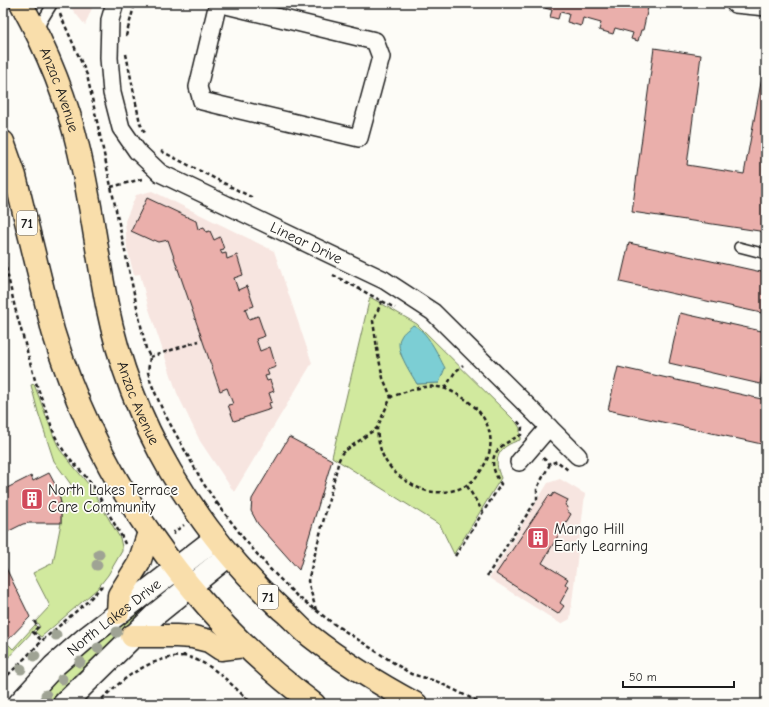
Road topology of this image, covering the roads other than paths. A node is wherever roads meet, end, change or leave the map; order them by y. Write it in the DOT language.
graph roads {
  1 [pos="21,3"];
  2 [pos="115,3"];
  3 [pos="218,3"];
  4 [pos="735,4"];
  5 [pos="55,6"];
  6 [pos="766,7"];
  7 [pos="38,33"];
  8 [pos="3,142"];
  9 [pos="739,247"];
  10 [pos="766,254"];
  11 [pos="549,428"];
  12 [pos="578,456"];
  13 [pos="518,462"];
  14 [pos="149,532"];
  15 [pos="222,547"];
  16 [pos="176,569"];
  17 [pos="189,587"];
  18 [pos="118,613"];
  19 [pos="132,636"];
  20 [pos="245,646"];
  21 [pos="19,704"];
  22 [pos="64,704"];
  23 [pos="314,704"];
  24 [pos="416,704"];
  1 -- 7 [label="highway, Anzac Avenue / 71"];
  2 -- 11 [label="street, Linear Drive"];
  3 -- 3 [label="street"];
  4 -- 6 [label="street"];
  5 -- 7 [label="lane"];
  7 -- 15 [label="highway, Anzac Avenue / 71"];
  8 -- 14 [label="highway, 71"];
  9 -- 10 [label="lane"];
  11 -- 12 [label="street, Linear Drive"];
  11 -- 13 [label="street"];
  14 -- 16 [label="highway, 71"];
  14 -- 18 [label="highway"];
  15 -- 16 [label="street, North Lakes Drive"];
  15 -- 17 [label="street, North Lakes Drive"];
  15 -- 24 [label="highway, Anzac Avenue / 71"];
  16 -- 17 [label="highway, 71"];
  16 -- 18 [label="street, North Lakes Drive"];
  17 -- 19 [label="street, North Lakes Drive"];
  17 -- 20 [label="highway, 71"];
  18 -- 21 [label="street, North Lakes Drive"];
  19 -- 20 [label="highway"];
  19 -- 22 [label="street, North Lakes Drive"];
  20 -- 23 [label="highway, 71"];
}
